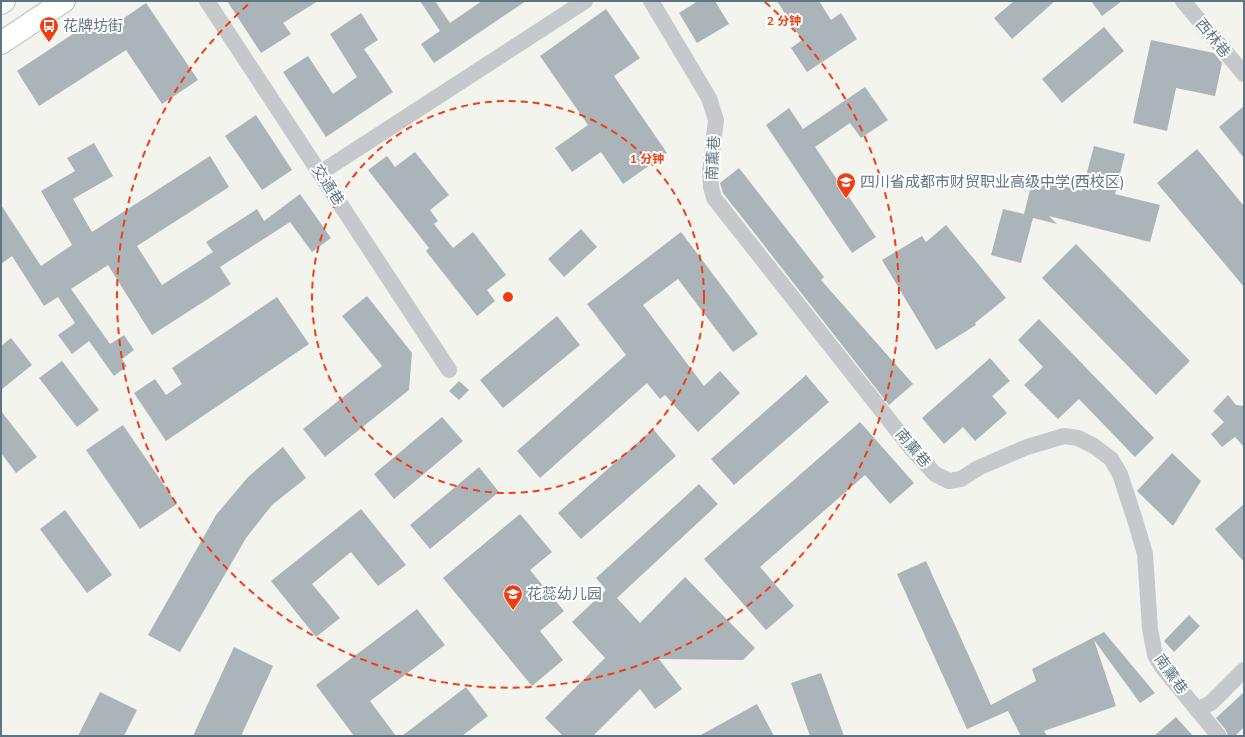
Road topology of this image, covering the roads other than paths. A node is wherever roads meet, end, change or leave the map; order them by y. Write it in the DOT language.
graph roads {
  1 [pos="4,1"];
  2 [pos="64,1"];
  3 [pos="207,1"];
  4 [pos="584,1"];
  5 [pos="651,1"];
  6 [pos="1183,1"];
  7 [pos="1,3"];
  8 [pos="1,43"];
  9 [pos="1244,74"];
  10 [pos="320,173"];
  11 [pos="449,370"];
  12 [pos="1244,670"];
  13 [pos="1197,710"];
  14 [pos="1218,736"];
  1 -- 7 [label="main road"];
  2 -- 8 [label="main road"];
  3 -- 10 [label="street, 交通巷"];
  4 -- 10 [label="street"];
  5 -- 13 [label="street, 南薰巷"];
  6 -- 9 [label="street, 西林巷"];
  10 -- 11 [label="street, 交通巷"];
  12 -- 13 [label="street"];
  13 -- 14 [label="street, 南薰巷"];
}
